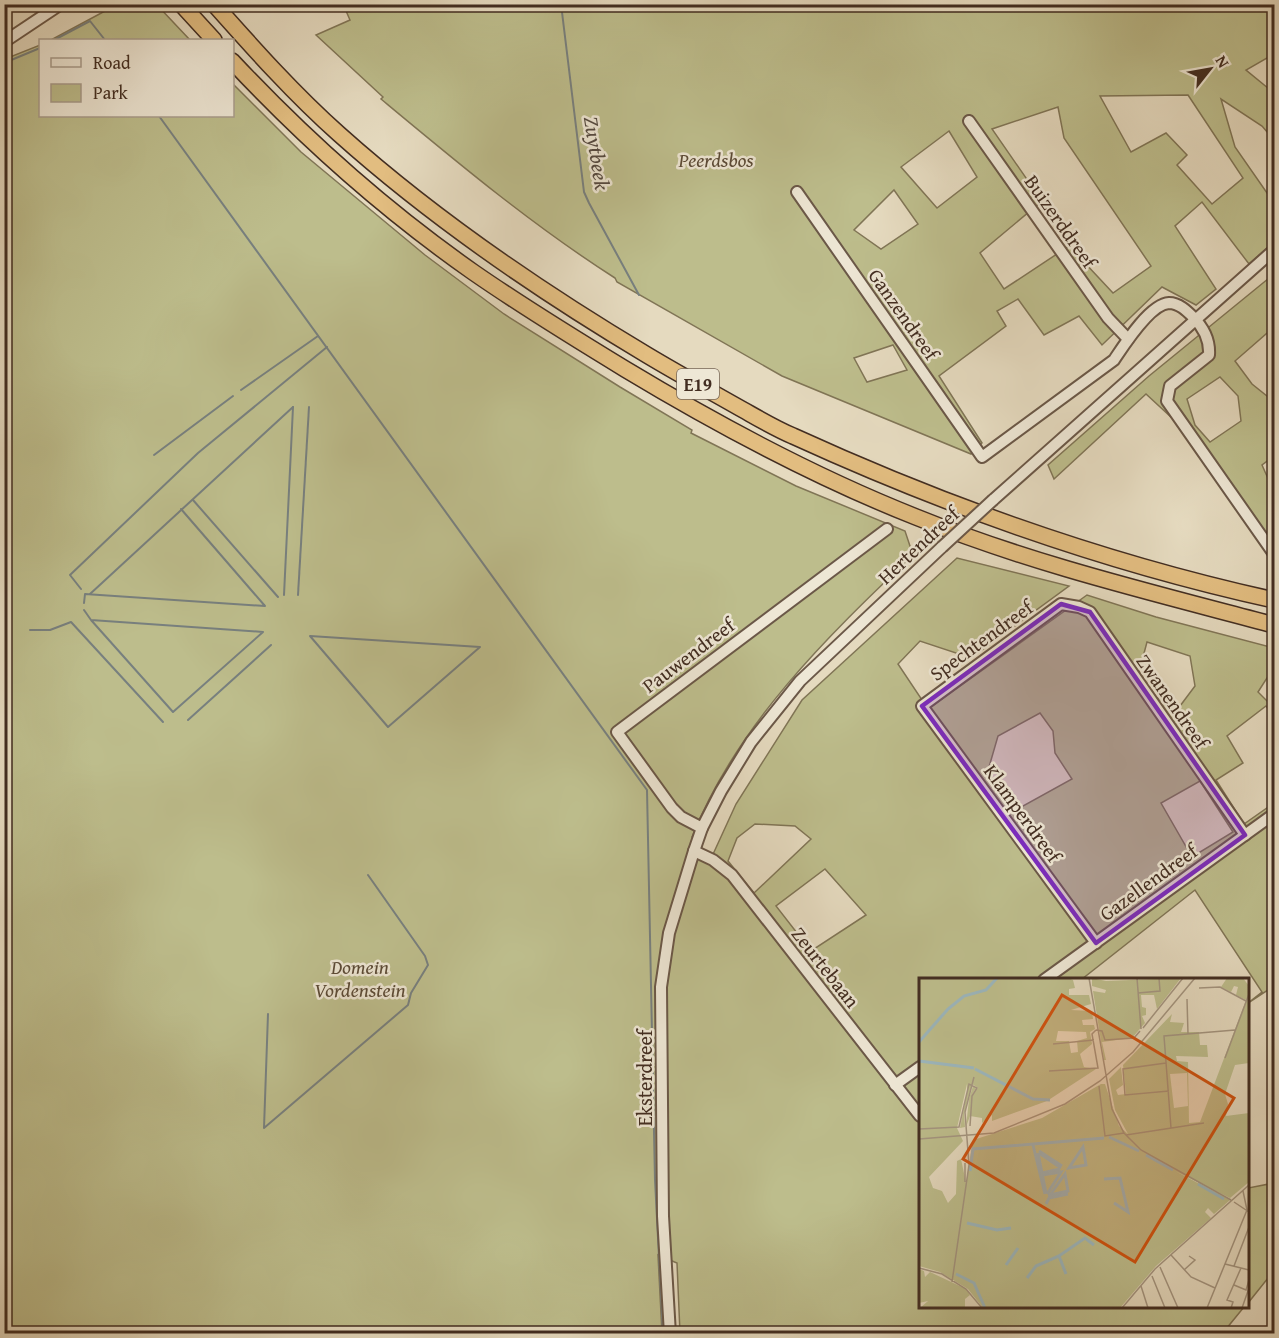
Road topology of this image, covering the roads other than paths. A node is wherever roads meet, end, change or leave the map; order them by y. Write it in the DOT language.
graph roads {
  1 [pos="61,4"];
  2 [pos="181,4"];
  3 [pos="214,4"];
  4 [pos="213,39"];
  5 [pos="4,42"];
  6 [pos="234,63"];
  7 [pos="969,121"];
  8 [pos="798,192"];
  9 [pos="1275,250"];
  10 [pos="1196,320"];
  11 [pos="1128,339"];
  12 [pos="886,529"];
  13 [pos="1275,554"];
  14 [pos="1275,600"];
  15 [pos="1061,604"];
  16 [pos="1275,625"];
  17 [pos="922,705"];
  18 [pos="1275,814"];
  19 [pos="702,828"];
  20 [pos="1245,835"];
  21 [pos="694,850"];
  22 [pos="1096,943"];
  23 [pos="1047,978"];
  24 [pos="919,1068"];
  25 [pos="896,1085"];
  26 [pos="919,1114"];
  27 [pos="669,1334"];
  1 -- 5 [label="street"];
  2 -- 4 [label="highway"];
  3 -- 14 [label="highway, E19"];
  6 -- 16 [label="highway, E19"];
  7 -- 11 [label="street, Buizerddreef"];
  8 -- 11 [label="street, Ganzendreef"];
  9 -- 10 [label="street, Hertendreef"];
  10 -- 11 [label="street"];
  10 -- 13 [label="street"];
  10 -- 19 [label="street, Hertendreef, bridge"];
  12 -- 19 [label="street, Pauwendreef"];
  15 -- 17 [label="street, Spechtendreef"];
  15 -- 20 [label="street, Zwanendreef"];
  17 -- 22 [label="street, Klamperdreef"];
  18 -- 20 [label="street, Gazellendreef"];
  19 -- 21 [label="street, Eksterdreef"];
  20 -- 22 [label="street, Gazellendreef"];
  21 -- 25 [label="street, Zeurtebaan"];
  21 -- 27 [label="street, Eksterdreef"];
  22 -- 23 [label="street, Gazellendreef"];
  24 -- 25 [label="street"];
  25 -- 26 [label="street, Zeurtebaan"];
}
